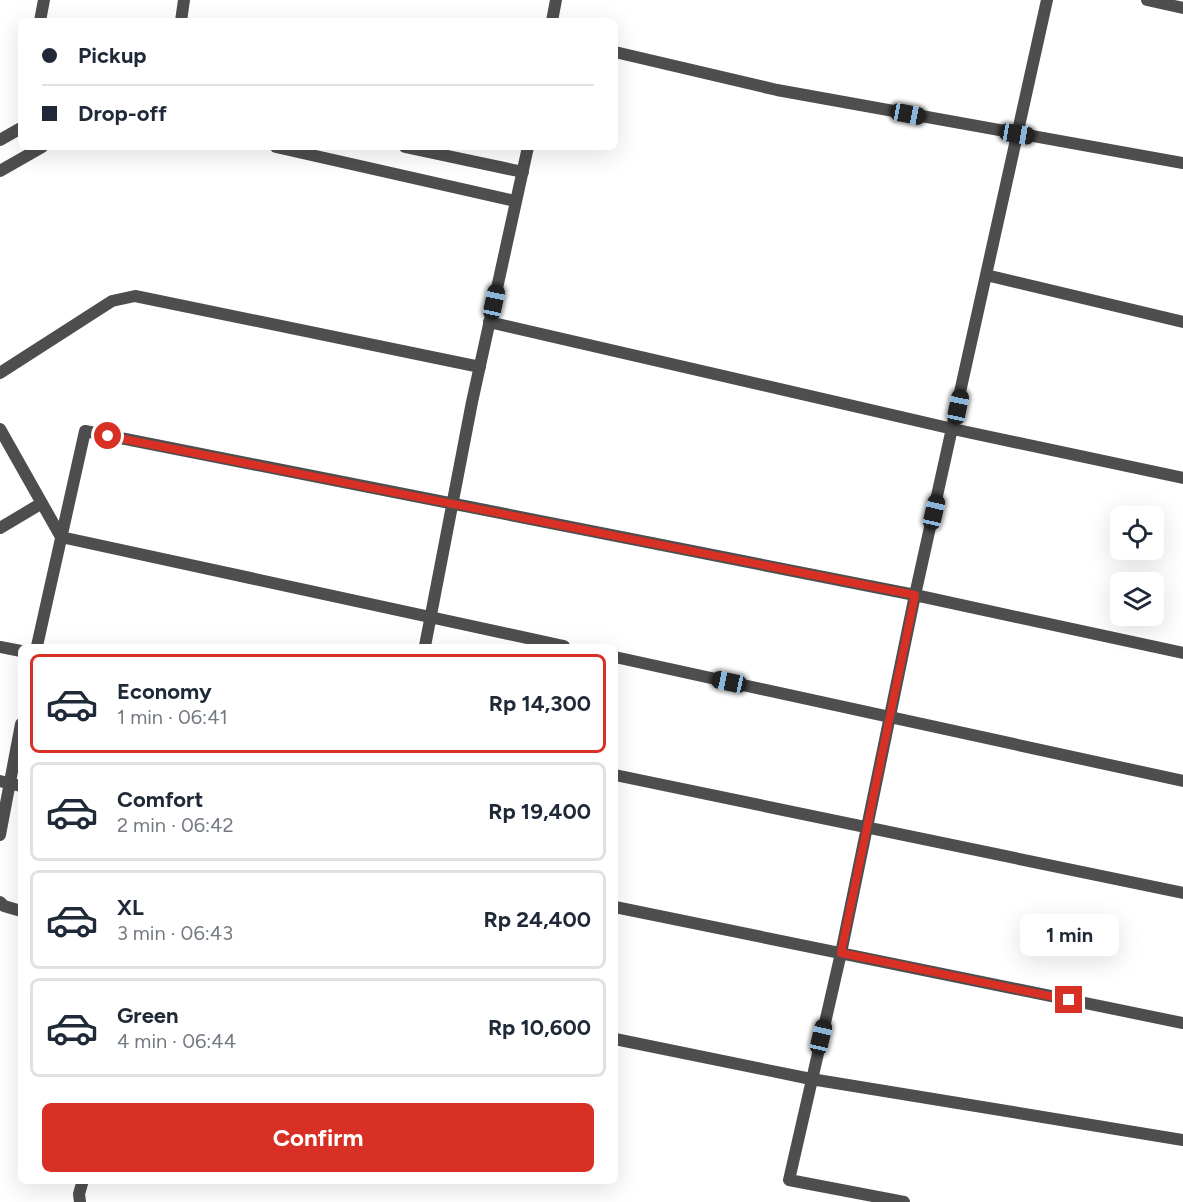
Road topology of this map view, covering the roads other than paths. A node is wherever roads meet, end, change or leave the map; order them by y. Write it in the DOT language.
graph roads {
  1 [pos="44,0"];
  2 [pos="184,0"];
  3 [pos="556,0"];
  4 [pos="1047,0"];
  5 [pos="1147,0"];
  6 [pos="1183,8"];
  7 [pos="40,18"];
  8 [pos="181,18"];
  9 [pos="553,18"];
  10 [pos="618,53"];
  11 [pos="18,130"];
  12 [pos="1017,134"];
  13 [pos="0,140"];
  14 [pos="37,150"];
  15 [pos="289,150"];
  16 [pos="419,150"];
  17 [pos="527,150"];
  18 [pos="1183,164"];
  19 [pos="0,171"];
  20 [pos="523,172"];
  21 [pos="515,201"];
  22 [pos="986,275"];
  23 [pos="489,322"];
  24 [pos="1183,322"];
  25 [pos="480,367"];
  26 [pos="0,373"];
  27 [pos="0,429"];
  28 [pos="953,429"];
  29 [pos="1183,478"];
  30 [pos="453,502"];
  31 [pos="42,503"];
  32 [pos="0,528"];
  33 [pos="61,537"];
  34 [pos="915,595"];
  35 [pos="431,617"];
  36 [pos="37,644"];
  37 [pos="425,644"];
  38 [pos="555,644"];
  39 [pos="0,647"];
  40 [pos="18,650"];
  41 [pos="1183,653"];
  42 [pos="618,658"];
  43 [pos="890,717"];
  44 [pos="18,740"];
  45 [pos="618,776"];
  46 [pos="1183,781"];
  47 [pos="10,784"];
  48 [pos="867,827"];
  49 [pos="0,835"];
  50 [pos="1183,893"];
  51 [pos="0,902"];
  52 [pos="618,908"];
  53 [pos="18,910"];
  54 [pos="841,953"];
  55 [pos="1183,1023"];
  56 [pos="618,1040"];
  57 [pos="811,1079"];
  58 [pos="1183,1140"];
  59 [pos="82,1184"];
  60 [pos="80,1202"];
  61 [pos="903,1202"];
  1 -- 7 [label="street"];
  2 -- 8 [label="street"];
  3 -- 9 [label="street"];
  4 -- 12 [label="street"];
  5 -- 6 [label="street"];
  10 -- 12 [label="street"];
  11 -- 13 [label="street"];
  12 -- 18 [label="street"];
  12 -- 22 [label="street"];
  14 -- 19 [label="street"];
  15 -- 21 [label="street"];
  16 -- 20 [label="street"];
  17 -- 20 [label="street"];
  20 -- 21 [label="street"];
  21 -- 23 [label="street"];
  22 -- 24 [label="street"];
  22 -- 28 [label="street"];
  23 -- 25 [label="street"];
  23 -- 28 [label="street"];
  25 -- 26 [label="street"];
  25 -- 30 [label="street"];
  27 -- 31 [label="street"];
  28 -- 29 [label="street"];
  28 -- 34 [label="street"];
  30 -- 33 [label="street"];
  30 -- 34 [label="street"];
  30 -- 35 [label="street"];
  31 -- 32 [label="street"];
  31 -- 33 [label="street"];
  33 -- 35 [label="street"];
  33 -- 36 [label="street"];
  34 -- 41 [label="street"];
  34 -- 43 [label="street"];
  35 -- 37 [label="street"];
  35 -- 38 [label="street"];
  39 -- 40 [label="street"];
  42 -- 43 [label="street"];
  43 -- 46 [label="street"];
  43 -- 48 [label="street"];
  44 -- 47 [label="street"];
  45 -- 48 [label="street"];
  47 -- 49 [label="street"];
  48 -- 50 [label="street"];
  48 -- 54 [label="street"];
  51 -- 53 [label="street"];
  52 -- 54 [label="street"];
  54 -- 55 [label="street"];
  54 -- 57 [label="street"];
  56 -- 57 [label="street"];
  57 -- 58 [label="street"];
  57 -- 61 [label="street"];
  59 -- 60 [label="street"];
}
